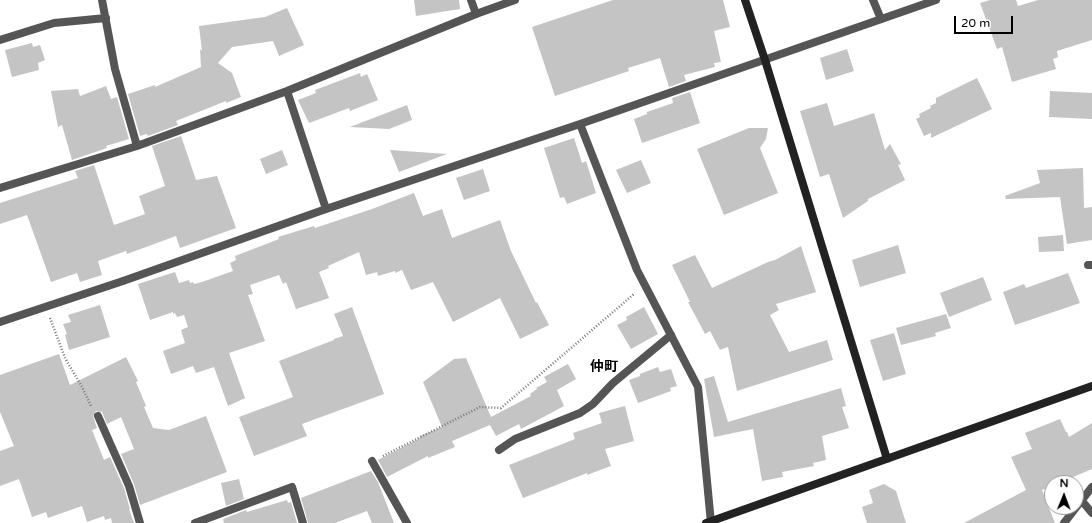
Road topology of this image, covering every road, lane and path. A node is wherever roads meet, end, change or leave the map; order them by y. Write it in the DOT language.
graph roads {
  1 [pos="102,0"];
  2 [pos="471,0"];
  3 [pos="515,0"];
  4 [pos="745,0"];
  5 [pos="873,0"];
  6 [pos="936,0"];
  7 [pos="476,14"];
  8 [pos="106,18"];
  9 [pos="881,19"];
  10 [pos="0,40"];
  11 [pos="765,60"];
  12 [pos="287,91"];
  13 [pos="580,124"];
  14 [pos="137,146"];
  15 [pos="0,188"];
  16 [pos="326,209"];
  17 [pos="645,284"];
  18 [pos="46,307"];
  19 [pos="0,322"];
  20 [pos="671,335"];
  21 [pos="1092,386"];
  22 [pos="98,416"];
  23 [pos="499,450"];
  24 [pos="887,459"];
  25 [pos="372,461"];
  26 [pos="1092,487"];
  27 [pos="1084,499"];
  28 [pos="1084,504"];
  29 [pos="1092,513"];
  30 [pos="1071,515"];
  31 [pos="709,522"];
  32 [pos="140,523"];
  33 [pos="195,523"];
  34 [pos="303,523"];
  35 [pos="407,523"];
  36 [pos="1064,523"];
  1 -- 8 [label="street"];
  2 -- 7 [label="street"];
  3 -- 7 [label="street"];
  4 -- 11 [label="street"];
  5 -- 9 [label="street"];
  6 -- 9 [label="street"];
  7 -- 12 [label="street"];
  8 -- 10 [label="street"];
  8 -- 14 [label="street"];
  9 -- 11 [label="street"];
  11 -- 13 [label="street"];
  11 -- 24 [label="street"];
  12 -- 14 [label="street"];
  12 -- 16 [label="street"];
  13 -- 16 [label="street"];
  13 -- 17 [label="street"];
  14 -- 15 [label="street"];
  16 -- 18 [label="street"];
  17 -- 20 [label="street"];
  17 -- 25 [label="path"];
  18 -- 19 [label="street"];
  18 -- 22 [label="path"];
  20 -- 23 [label="street"];
  20 -- 31 [label="street"];
  21 -- 24 [label="street"];
  22 -- 32 [label="street"];
  24 -- 31 [label="street"];
  25 -- 35 [label="street"];
  26 -- 27 [label="street"];
  28 -- 29 [label="street"];
  30 -- 36 [label="street"];
  33 -- 34 [label="street"];
}
